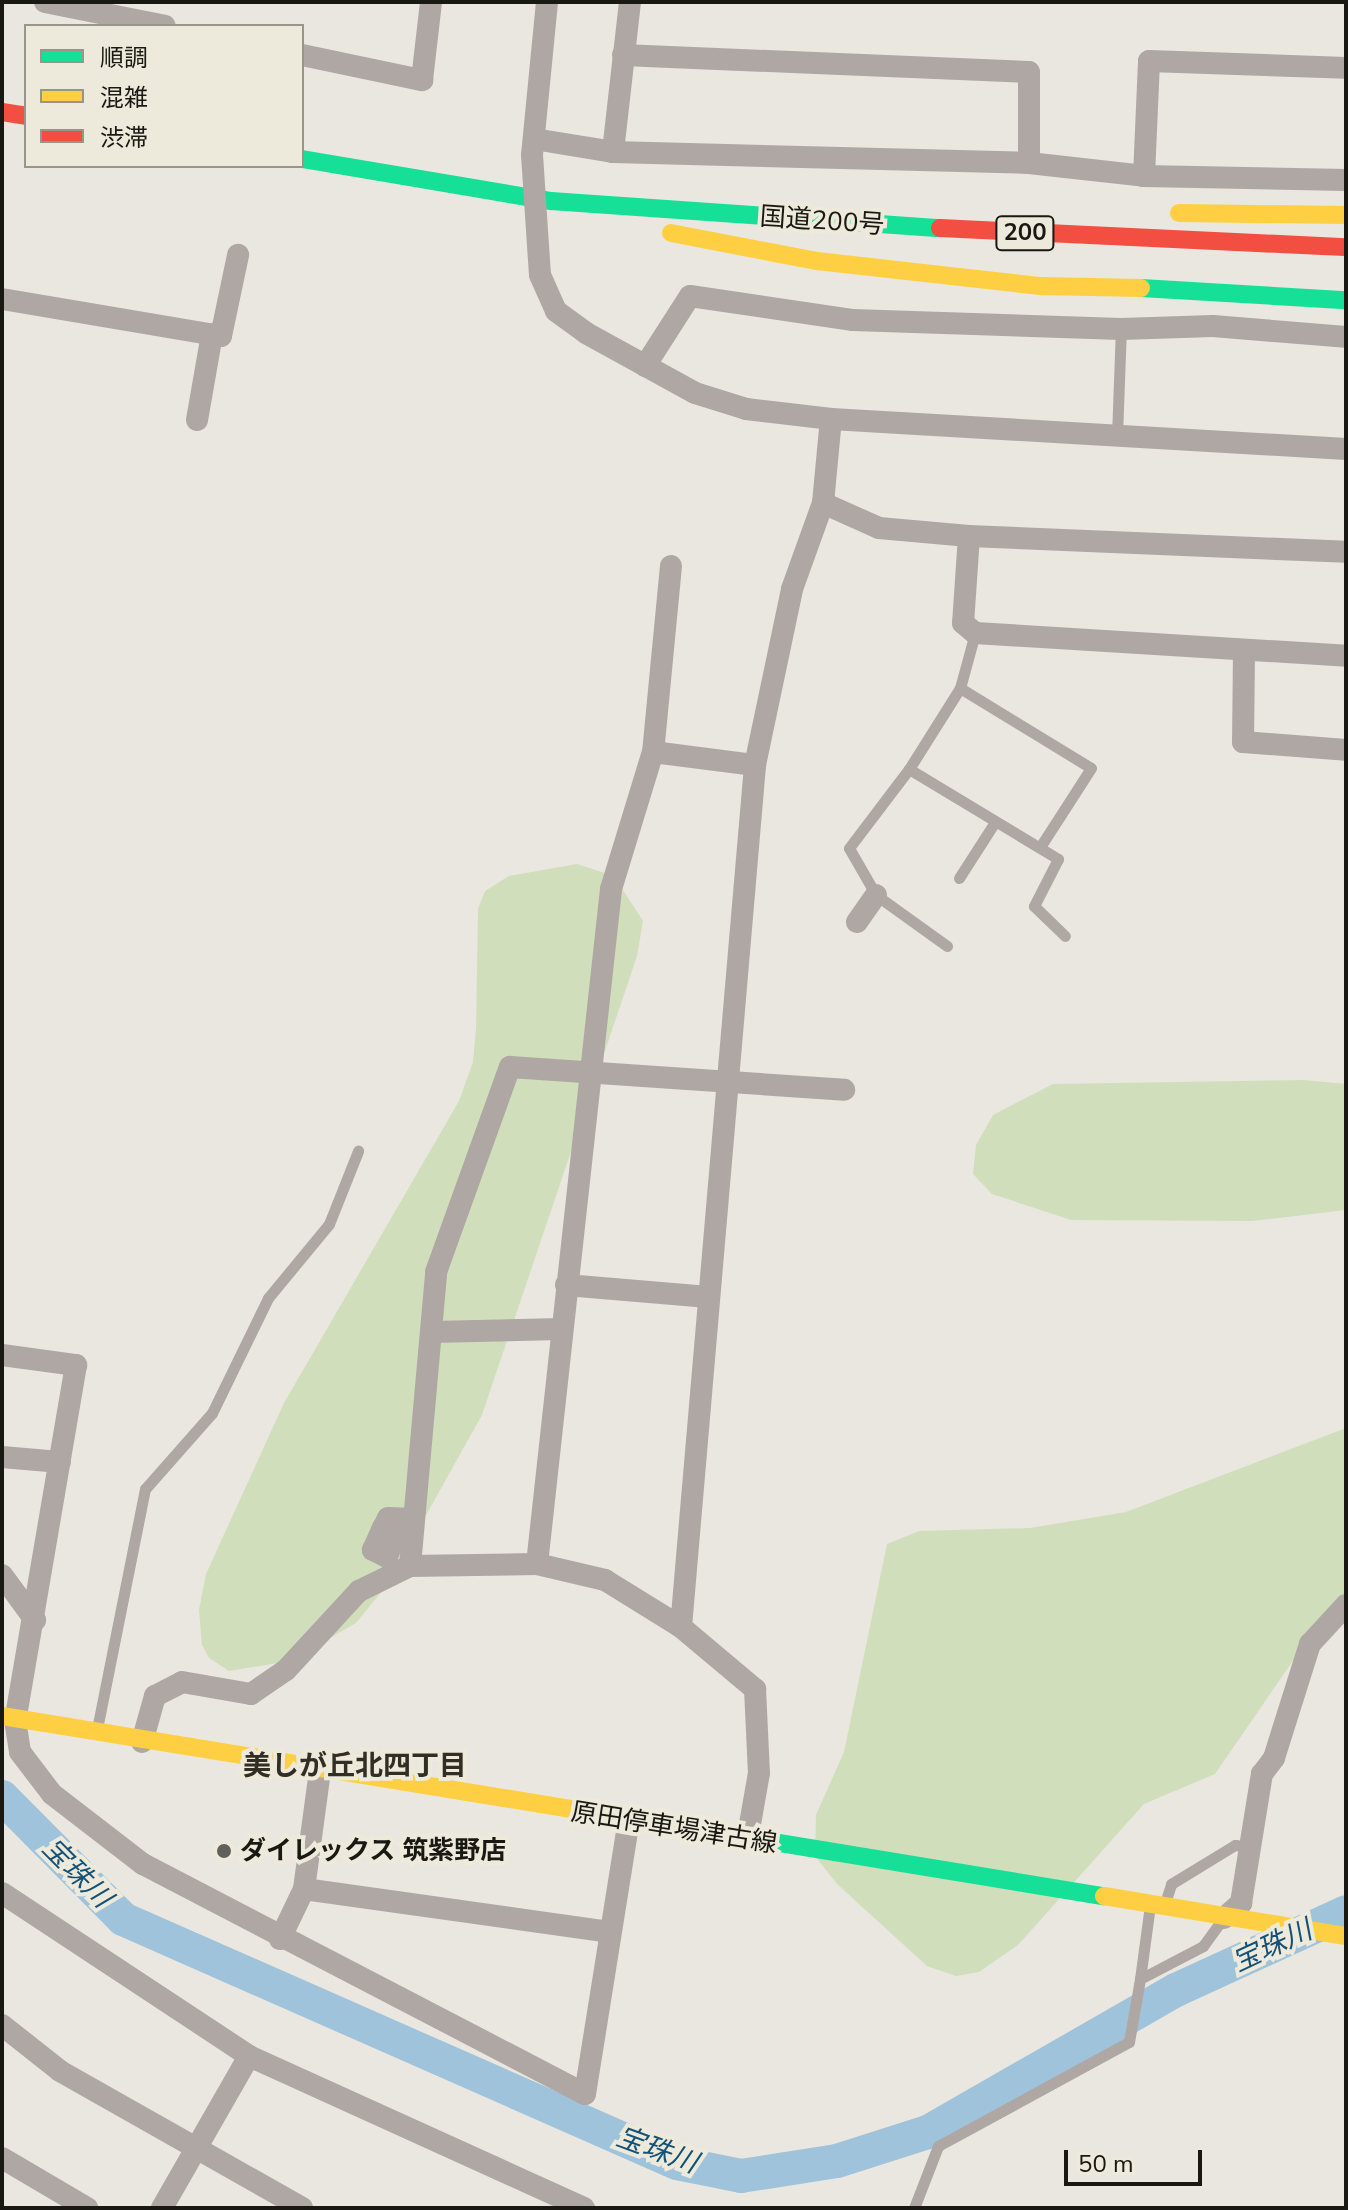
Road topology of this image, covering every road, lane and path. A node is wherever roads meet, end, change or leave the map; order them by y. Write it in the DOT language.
graph roads {
  1 [pos="45,2"];
  2 [pos="431,2"];
  3 [pos="547,2"];
  4 [pos="630,2"];
  5 [pos="114,9"];
  6 [pos="159,24"];
  7 [pos="304,55"];
  8 [pos="623,55"];
  9 [pos="1346,68"];
  10 [pos="2,112"];
  11 [pos="24,116"];
  12 [pos="533,147"];
  13 [pos="613,152"];
  14 [pos="304,159"];
  15 [pos="1029,163"];
  16 [pos="1144,176"];
  17 [pos="1346,180"];
  18 [pos="551,201"];
  19 [pos="703,213"];
  20 [pos="1157,213"];
  21 [pos="1080,214"];
  22 [pos="1346,215"];
  23 [pos="1346,247"];
  24 [pos="238,255"];
  25 [pos="2,299"];
  26 [pos="1346,300"];
  27 [pos="1121,329"];
  28 [pos="212,334"];
  29 [pos="1346,337"];
  30 [pos="645,366"];
  31 [pos="831,419"];
  32 [pos="197,420"];
  33 [pos="1117,436"];
  34 [pos="1346,449"];
  35 [pos="823,503"];
  36 [pos="969,536"];
  37 [pos="1346,552"];
  38 [pos="671,566"];
  39 [pos="975,633"];
  40 [pos="1244,650"];
  41 [pos="1346,656"];
  42 [pos="960,688"];
  43 [pos="1346,750"];
  44 [pos="653,752"];
  45 [pos="755,765"];
  46 [pos="909,769"];
  47 [pos="995,822"];
  48 [pos="1040,847"];
  49 [pos="959,878"];
  50 [pos="876,895"];
  51 [pos="857,922"];
  52 [pos="1065,936"];
  53 [pos="947,946"];
  54 [pos="593,1072"];
  55 [pos="727,1084"];
  56 [pos="844,1090"];
  57 [pos="358,1151"];
  58 [pos="566,1285"];
  59 [pos="708,1297"];
  60 [pos="561,1329"];
  61 [pos="432,1332"];
  62 [pos="2,1355"];
  63 [pos="2,1457"];
  64 [pos="60,1462"];
  65 [pos="414,1519"];
  66 [pos="383,1528"];
  67 [pos="537,1564"];
  68 [pos="410,1566"];
  69 [pos="2,1575"];
  70 [pos="1346,1605"];
  71 [pos="35,1620"];
  72 [pos="681,1627"];
  73 [pos="9,1718"];
  74 [pos="96,1733"];
  75 [pos="142,1742"];
  76 [pos="320,1770"];
  77 [pos="629,1820"];
  78 [pos="747,1841"];
  79 [pos="1249,1847"];
  80 [pos="304,1889"];
  81 [pos="2,1893"];
  82 [pos="1157,1906"];
  83 [pos="1231,1919"];
  84 [pos="609,1932"];
  85 [pos="1346,1936"];
  86 [pos="280,1939"];
  87 [pos="1140,1979"];
  88 [pos="2,2025"];
  89 [pos="249,2056"];
  90 [pos="196,2148"];
  91 [pos="2,2158"];
  92 [pos="87,2208"];
  93 [pos="162,2208"];
  94 [pos="302,2208"];
  95 [pos="584,2208"];
  96 [pos="914,2208"];
  1 -- 5 [label="street"];
  2 -- 7 [label="street"];
  3 -- 12 [label="street"];
  4 -- 8 [label="street"];
  5 -- 6 [label="street"];
  8 -- 13 [label="street"];
  8 -- 15 [label="street"];
  9 -- 16 [label="street"];
  10 -- 11 [label="main road"];
  12 -- 13 [label="street"];
  12 -- 30 [label="street, bridge"];
  13 -- 15 [label="street"];
  14 -- 18 [label="main road, 国道200号 / 200"];
  15 -- 16 [label="street"];
  16 -- 17 [label="street"];
  18 -- 19 [label="main road, 国道200号 / 200"];
  18 -- 26 [label="main road"];
  19 -- 21 [label="main road"];
  19 -- 23 [label="main road, 国道200号 / 200"];
  20 -- 22 [label="main road"];
  24 -- 28 [label="street"];
  25 -- 28 [label="street"];
  27 -- 29 [label="street"];
  27 -- 30 [label="street"];
  27 -- 33 [label="lane"];
  28 -- 32 [label="street"];
  30 -- 31 [label="street"];
  31 -- 33 [label="street"];
  31 -- 35 [label="street"];
  33 -- 34 [label="street"];
  35 -- 36 [label="street"];
  35 -- 45 [label="street"];
  36 -- 37 [label="street"];
  36 -- 39 [label="street"];
  38 -- 44 [label="street"];
  39 -- 40 [label="street"];
  39 -- 42 [label="lane"];
  40 -- 41 [label="street"];
  40 -- 43 [label="street"];
  42 -- 46 [label="lane"];
  42 -- 48 [label="lane"];
  44 -- 45 [label="street"];
  44 -- 54 [label="street"];
  45 -- 55 [label="street"];
  46 -- 47 [label="lane"];
  46 -- 50 [label="lane"];
  47 -- 48 [label="lane"];
  47 -- 49 [label="lane"];
  48 -- 52 [label="lane"];
  50 -- 51 [label="street"];
  50 -- 53 [label="lane"];
  54 -- 55 [label="street"];
  54 -- 58 [label="street"];
  54 -- 61 [label="street"];
  55 -- 56 [label="street"];
  55 -- 59 [label="street"];
  57 -- 74 [label="lane"];
  58 -- 59 [label="street"];
  58 -- 60 [label="street"];
  59 -- 72 [label="street"];
  60 -- 61 [label="street"];
  60 -- 67 [label="street"];
  61 -- 65 [label="street"];
  62 -- 64 [label="street"];
  63 -- 64 [label="street"];
  64 -- 71 [label="street"];
  65 -- 66 [label="street"];
  65 -- 68 [label="street"];
  67 -- 68 [label="street"];
  67 -- 72 [label="street"];
  68 -- 75 [label="street"];
  69 -- 71 [label="street"];
  70 -- 79 [label="street"];
  71 -- 73 [label="street"];
  72 -- 78 [label="street"];
  73 -- 74 [label="main road, 原田停車場津古線"];
  73 -- 86 [label="street"];
  74 -- 75 [label="main road, 原田停車場津古線"];
  75 -- 76 [label="main road, 原田停車場津古線"];
  76 -- 77 [label="main road, 原田停車場津古線"];
  76 -- 80 [label="street"];
  77 -- 78 [label="main road, 原田停車場津古線"];
  77 -- 84 [label="street"];
  78 -- 82 [label="main road, 原田停車場津古線"];
  79 -- 82 [label="lane"];
  79 -- 83 [label="street"];
  80 -- 84 [label="street"];
  80 -- 86 [label="street"];
  81 -- 89 [label="street"];
  82 -- 83 [label="main road, 原田停車場津古線"];
  82 -- 87 [label="lane"];
  83 -- 85 [label="main road, 原田停車場津古線"];
  83 -- 87 [label="lane"];
  84 -- 86 [label="street"];
  87 -- 96 [label="lane"];
  88 -- 90 [label="street"];
  89 -- 90 [label="street"];
  89 -- 95 [label="street"];
  90 -- 93 [label="street"];
  90 -- 94 [label="street"];
  91 -- 92 [label="street"];
}
